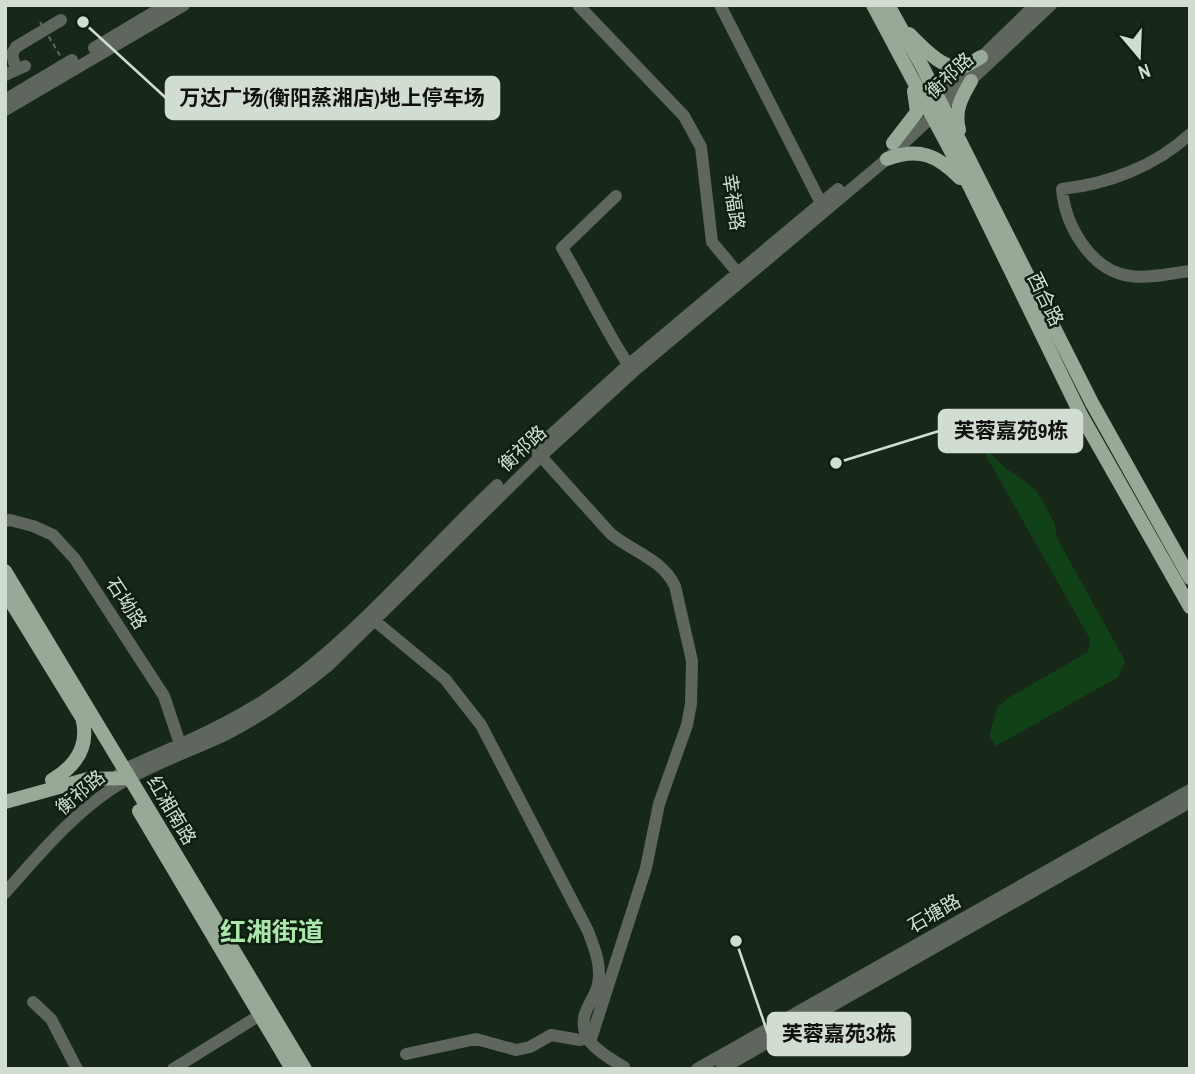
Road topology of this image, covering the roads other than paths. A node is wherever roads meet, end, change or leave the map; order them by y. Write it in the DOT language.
graph roads {
  1 [pos="166,5"];
  2 [pos="184,5"];
  3 [pos="578,5"];
  4 [pos="586,5"];
  5 [pos="720,5"];
  6 [pos="873,5"];
  7 [pos="888,5"];
  8 [pos="1035,5"];
  9 [pos="1051,5"];
  10 [pos="61,20"];
  11 [pos="897,21"];
  12 [pos="981,57"];
  13 [pos="14,67"];
  14 [pos="909,72"];
  15 [pos="971,81"];
  16 [pos="5,100"];
  17 [pos="936,108"];
  18 [pos="5,110"];
  19 [pos="1190,134"];
  20 [pos="893,144"];
  21 [pos="965,152"];
  22 [pos="887,159"];
  23 [pos="970,187"];
  24 [pos="617,196"];
  25 [pos="821,203"];
  26 [pos="1190,271"];
  27 [pos="741,273"];
  28 [pos="630,369"];
  29 [pos="538,453"];
  30 [pos="5,521"];
  31 [pos="5,571"];
  32 [pos="1190,578"];
  33 [pos="5,592"];
  34 [pos="1190,607"];
  35 [pos="375,621"];
  36 [pos="82,717"];
  37 [pos="180,744"];
  38 [pos="120,776"];
  39 [pos="52,780"];
  40 [pos="1190,790"];
  41 [pos="5,794"];
  42 [pos="5,802"];
  43 [pos="1190,802"];
  44 [pos="1190,810"];
  45 [pos="1138,832"];
  46 [pos="5,886"];
  47 [pos="5,893"];
  48 [pos="33,1002"];
  49 [pos="260,1016"];
  50 [pos="589,1040"];
  51 [pos="406,1054"];
  52 [pos="624,1067"];
  53 [pos="77,1069"];
  54 [pos="173,1069"];
  55 [pos="292,1069"];
  56 [pos="305,1069"];
  57 [pos="697,1069"];
  58 [pos="721,1069"];
  1 -- 16 [label="street"];
  2 -- 18 [label="street"];
  3 -- 27 [label="street, 幸福路"];
  4 -- 27 [label="street, 幸福路"];
  5 -- 25 [label="street"];
  6 -- 14 [label="main road, 西合路"];
  7 -- 11 [label="main road, 西合路"];
  8 -- 12 [label="street, 衡祁路"];
  9 -- 15 [label="street, 衡祁路"];
  10 -- 13 [label="street"];
  11 -- 12 [label="main road"];
  11 -- 17 [label="main road, 西合路"];
  12 -- 17 [label="street, 衡祁路"];
  14 -- 17 [label="main road, 西合路"];
  14 -- 20 [label="main road"];
  15 -- 17 [label="street, 衡祁路"];
  15 -- 21 [label="main road"];
  17 -- 20 [label="street, 衡祁路"];
  17 -- 21 [label="main road, 西合路"];
  17 -- 22 [label="street, 衡祁路"];
  17 -- 23 [label="main road, 西合路"];
  19 -- 26 [label="street"];
  20 -- 25 [label="street, 衡祁路"];
  21 -- 32 [label="main road, 西合路"];
  22 -- 23 [label="main road"];
  22 -- 27 [label="street, 衡祁路"];
  23 -- 34 [label="main road, 西合路"];
  24 -- 28 [label="street"];
  25 -- 27 [label="street, 衡祁路"];
  27 -- 28 [label="street, 衡祁路"];
  28 -- 29 [label="street, 衡祁路"];
  29 -- 35 [label="street, 衡祁路"];
  29 -- 37 [label="street, 衡祁路"];
  29 -- 50 [label="street"];
  30 -- 37 [label="street, 石坳路"];
  31 -- 38 [label="main road, 红湘南路"];
  33 -- 36 [label="main road, 红湘南路"];
  35 -- 38 [label="street, 衡祁路"];
  35 -- 50 [label="street"];
  36 -- 38 [label="main road, 红湘南路"];
  36 -- 39 [label="main road"];
  37 -- 38 [label="street, 衡祁路"];
  38 -- 39 [label="main road"];
  38 -- 42 [label="main road"];
  38 -- 46 [label="street, 衡祁路"];
  38 -- 47 [label="street, 衡祁路"];
  38 -- 49 [label="main road, 红湘南路"];
  38 -- 56 [label="main road, 红湘南路"];
  39 -- 41 [label="main road"];
  40 -- 57 [label="street, 石塘路"];
  43 -- 45 [label="street, 石塘路"];
  44 -- 45 [label="street"];
  45 -- 58 [label="street, 石塘路"];
  48 -- 53 [label="street"];
  49 -- 54 [label="street"];
  49 -- 55 [label="main road, 红湘南路"];
  50 -- 51 [label="street"];
  50 -- 52 [label="street"];
}
